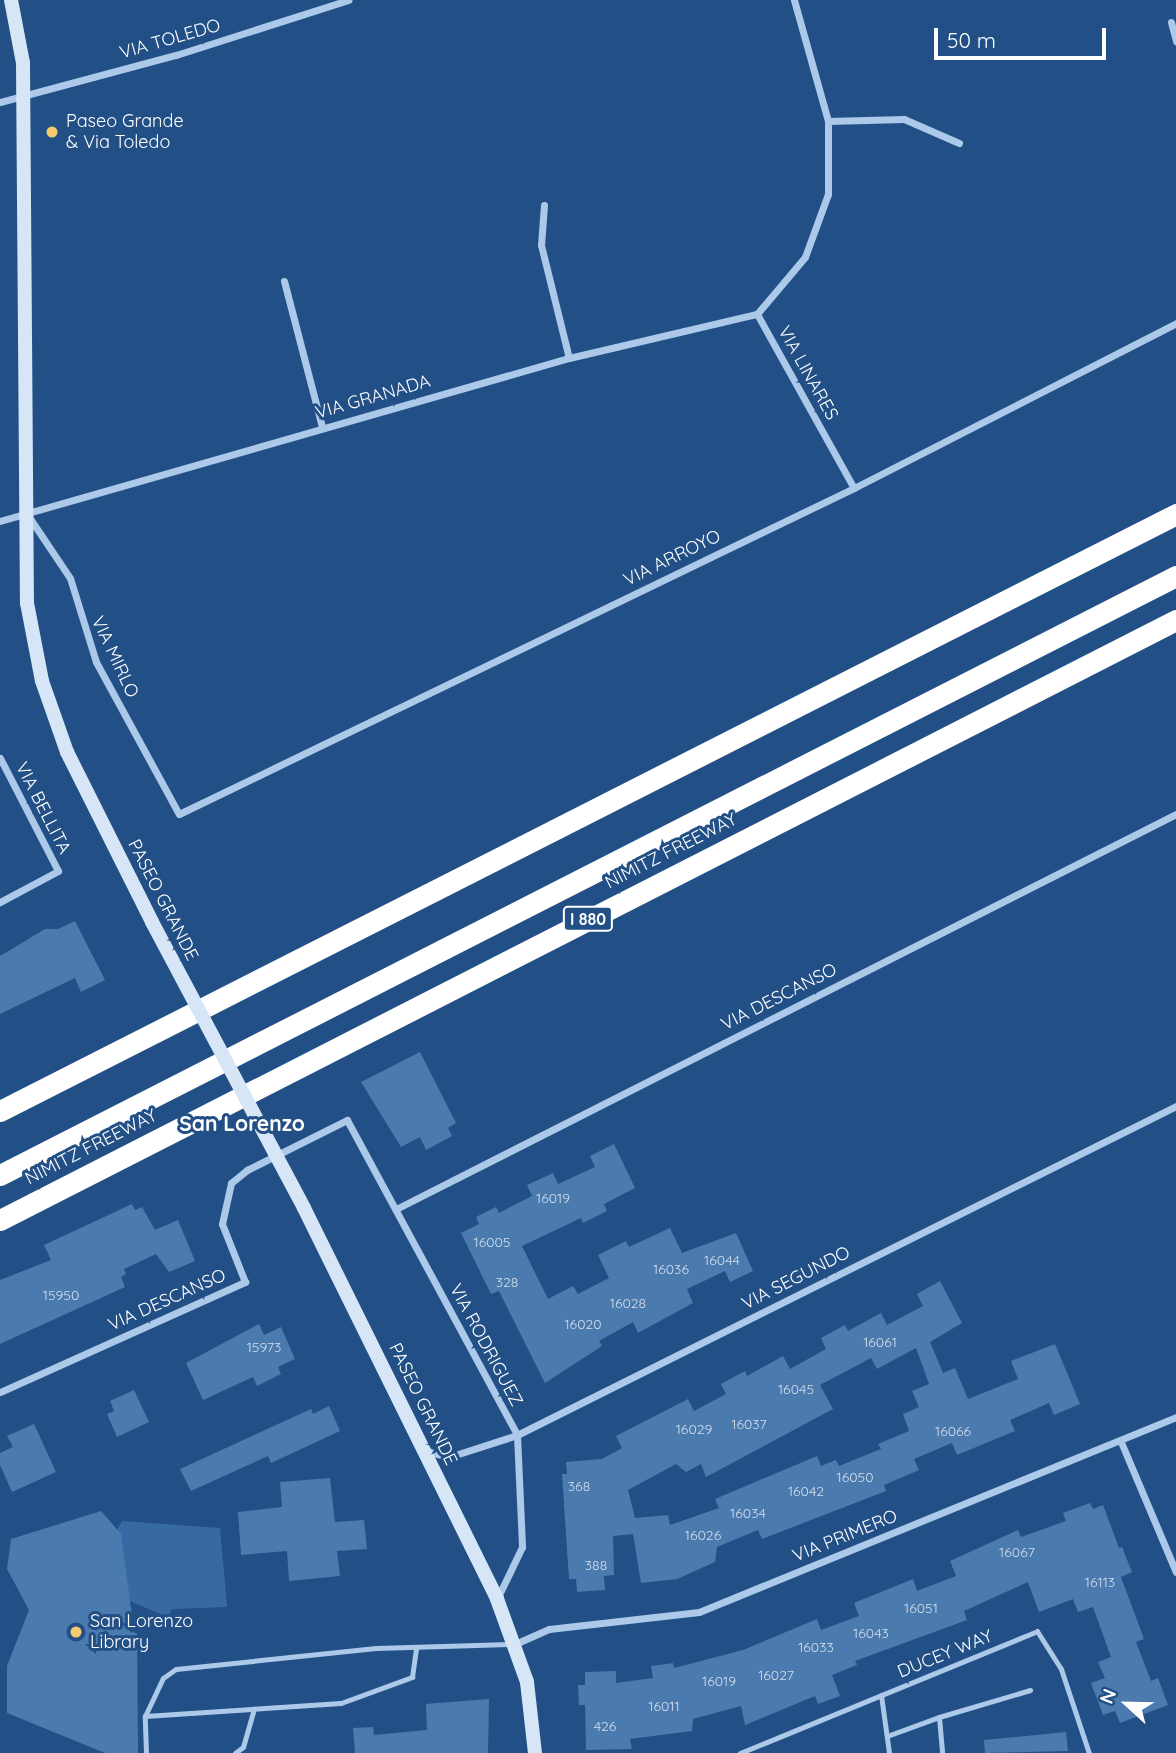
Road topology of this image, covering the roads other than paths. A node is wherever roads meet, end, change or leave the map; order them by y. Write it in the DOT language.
graph roads {
  1 [pos="11,0"];
  2 [pos="348,0"];
  3 [pos="794,0"];
  4 [pos="1171,22"];
  5 [pos="1176,41"];
  6 [pos="23,96"];
  7 [pos="0,102"];
  8 [pos="828,121"];
  9 [pos="959,143"];
  10 [pos="544,205"];
  11 [pos="284,281"];
  12 [pos="757,314"];
  13 [pos="1176,323"];
  14 [pos="569,358"];
  15 [pos="322,427"];
  16 [pos="855,488"];
  17 [pos="27,514"];
  18 [pos="1176,514"];
  19 [pos="0,521"];
  20 [pos="1176,576"];
  21 [pos="1176,620"];
  22 [pos="0,758"];
  23 [pos="179,814"];
  24 [pos="1176,814"];
  25 [pos="0,902"];
  26 [pos="1176,1106"];
  27 [pos="0,1111"];
  28 [pos="347,1120"];
  29 [pos="0,1175"];
  30 [pos="396,1209"];
  31 [pos="0,1220"];
  32 [pos="0,1392"];
  33 [pos="1176,1417"];
  34 [pos="517,1435"];
  35 [pos="1121,1442"];
  36 [pos="425,1451"];
  37 [pos="1176,1572"];
  38 [pos="497,1599"];
  39 [pos="515,1644"];
  40 [pos="416,1647"];
  41 [pos="1030,1690"];
  42 [pos="881,1695"];
  43 [pos="254,1709"];
  44 [pos="145,1716"];
  45 [pos="939,1717"];
  46 [pos="887,1736"];
  47 [pos="146,1753"];
  48 [pos="235,1753"];
  49 [pos="535,1753"];
  50 [pos="740,1753"];
  51 [pos="889,1753"];
  52 [pos="942,1753"];
  53 [pos="1089,1753"];
  1 -- 6 [label="street, PASEO GRANDE"];
  2 -- 6 [label="street, VIA TOLEDO"];
  3 -- 8 [label="street, VIA LINARES"];
  4 -- 5 [label="street"];
  6 -- 7 [label="street, VIA TOLEDO"];
  6 -- 17 [label="street, PASEO GRANDE"];
  8 -- 9 [label="street"];
  8 -- 12 [label="street, VIA LINARES"];
  10 -- 14 [label="street"];
  11 -- 15 [label="street"];
  12 -- 14 [label="street, VIA GRANADA"];
  12 -- 16 [label="street, VIA LINARES"];
  13 -- 16 [label="street, VIA ARROYO"];
  14 -- 15 [label="street, VIA GRANADA"];
  15 -- 17 [label="street, VIA GRANADA"];
  16 -- 23 [label="street, VIA ARROYO"];
  17 -- 19 [label="street, VIA GRANADA"];
  17 -- 23 [label="street, VIA MIRLO"];
  17 -- 36 [label="street, PASEO GRANDE, bridge"];
  18 -- 27 [label="highway"];
  20 -- 29 [label="highway, I 880"];
  21 -- 31 [label="highway, NIMITZ FREEWAY / I 880"];
  22 -- 25 [label="street, VIA BELLITA"];
  24 -- 30 [label="street, VIA DESCANSO"];
  26 -- 34 [label="street, VIA SEGUNDO"];
  28 -- 30 [label="street, VIA RODRIGUEZ"];
  28 -- 32 [label="street, VIA DESCANSO"];
  30 -- 34 [label="street, VIA RODRIGUEZ"];
  33 -- 35 [label="street, VIA PRIMERO"];
  34 -- 36 [label="street, VIA SEGUNDO"];
  34 -- 38 [label="street, VIA RODRIGUEZ"];
  35 -- 37 [label="street"];
  35 -- 39 [label="street, VIA PRIMERO"];
  36 -- 38 [label="street, PASEO GRANDE"];
  38 -- 39 [label="street, PASEO GRANDE"];
  39 -- 40 [label="lane"];
  39 -- 49 [label="street, PASEO GRANDE"];
  40 -- 43 [label="lane"];
  40 -- 44 [label="lane"];
  41 -- 45 [label="lane"];
  42 -- 46 [label="lane"];
  42 -- 50 [label="lane, DUCEY WAY"];
  42 -- 53 [label="lane, DUCEY WAY"];
  43 -- 44 [label="lane"];
  43 -- 48 [label="lane"];
  44 -- 47 [label="lane"];
  45 -- 46 [label="lane"];
  45 -- 52 [label="lane"];
  46 -- 51 [label="lane"];
}
